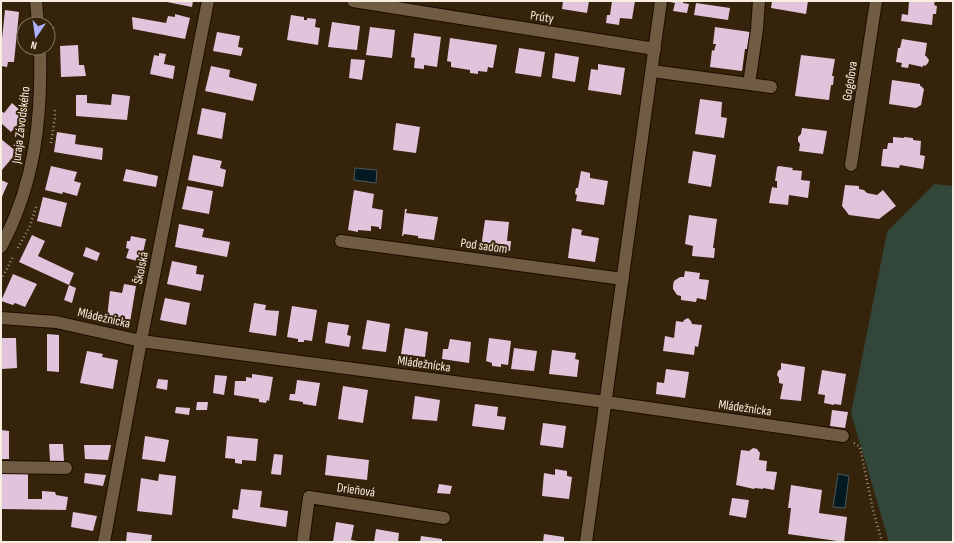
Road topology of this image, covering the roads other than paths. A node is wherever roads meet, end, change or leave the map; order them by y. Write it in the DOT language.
graph roads {
  1 [pos="36,1"];
  2 [pos="208,1"];
  3 [pos="353,1"];
  4 [pos="661,1"];
  5 [pos="759,1"];
  6 [pos="876,1"];
  7 [pos="37,16"];
  8 [pos="655,49"];
  9 [pos="40,56"];
  10 [pos="652,71"];
  11 [pos="749,84"];
  12 [pos="771,87"];
  13 [pos="851,165"];
  14 [pos="341,241"];
  15 [pos="1,247"];
  16 [pos="623,279"];
  17 [pos="1,318"];
  18 [pos="141,340"];
  19 [pos="606,402"];
  20 [pos="843,436"];
  21 [pos="1,467"];
  22 [pos="66,468"];
  23 [pos="444,518"];
  24 [pos="104,542"];
  25 [pos="303,542"];
  26 [pos="586,542"];
  1 -- 7 [label="street"];
  2 -- 18 [label="street, Školská"];
  3 -- 8 [label="street, Prúty"];
  4 -- 8 [label="street"];
  5 -- 11 [label="street"];
  6 -- 13 [label="street, Gogoľova"];
  8 -- 10 [label="street"];
  9 -- 15 [label="street, Juraja Závodského"];
  10 -- 11 [label="street"];
  10 -- 16 [label="street"];
  11 -- 12 [label="street"];
  14 -- 16 [label="street, Pod sadom"];
  16 -- 19 [label="street"];
  17 -- 18 [label="street, Mládežnícka"];
  18 -- 19 [label="street, Mládežnícka"];
  18 -- 24 [label="street, Školská"];
  19 -- 20 [label="street, Mládežnícka"];
  19 -- 26 [label="street"];
  21 -- 22 [label="street"];
  23 -- 25 [label="street, Drieňová"];
}
